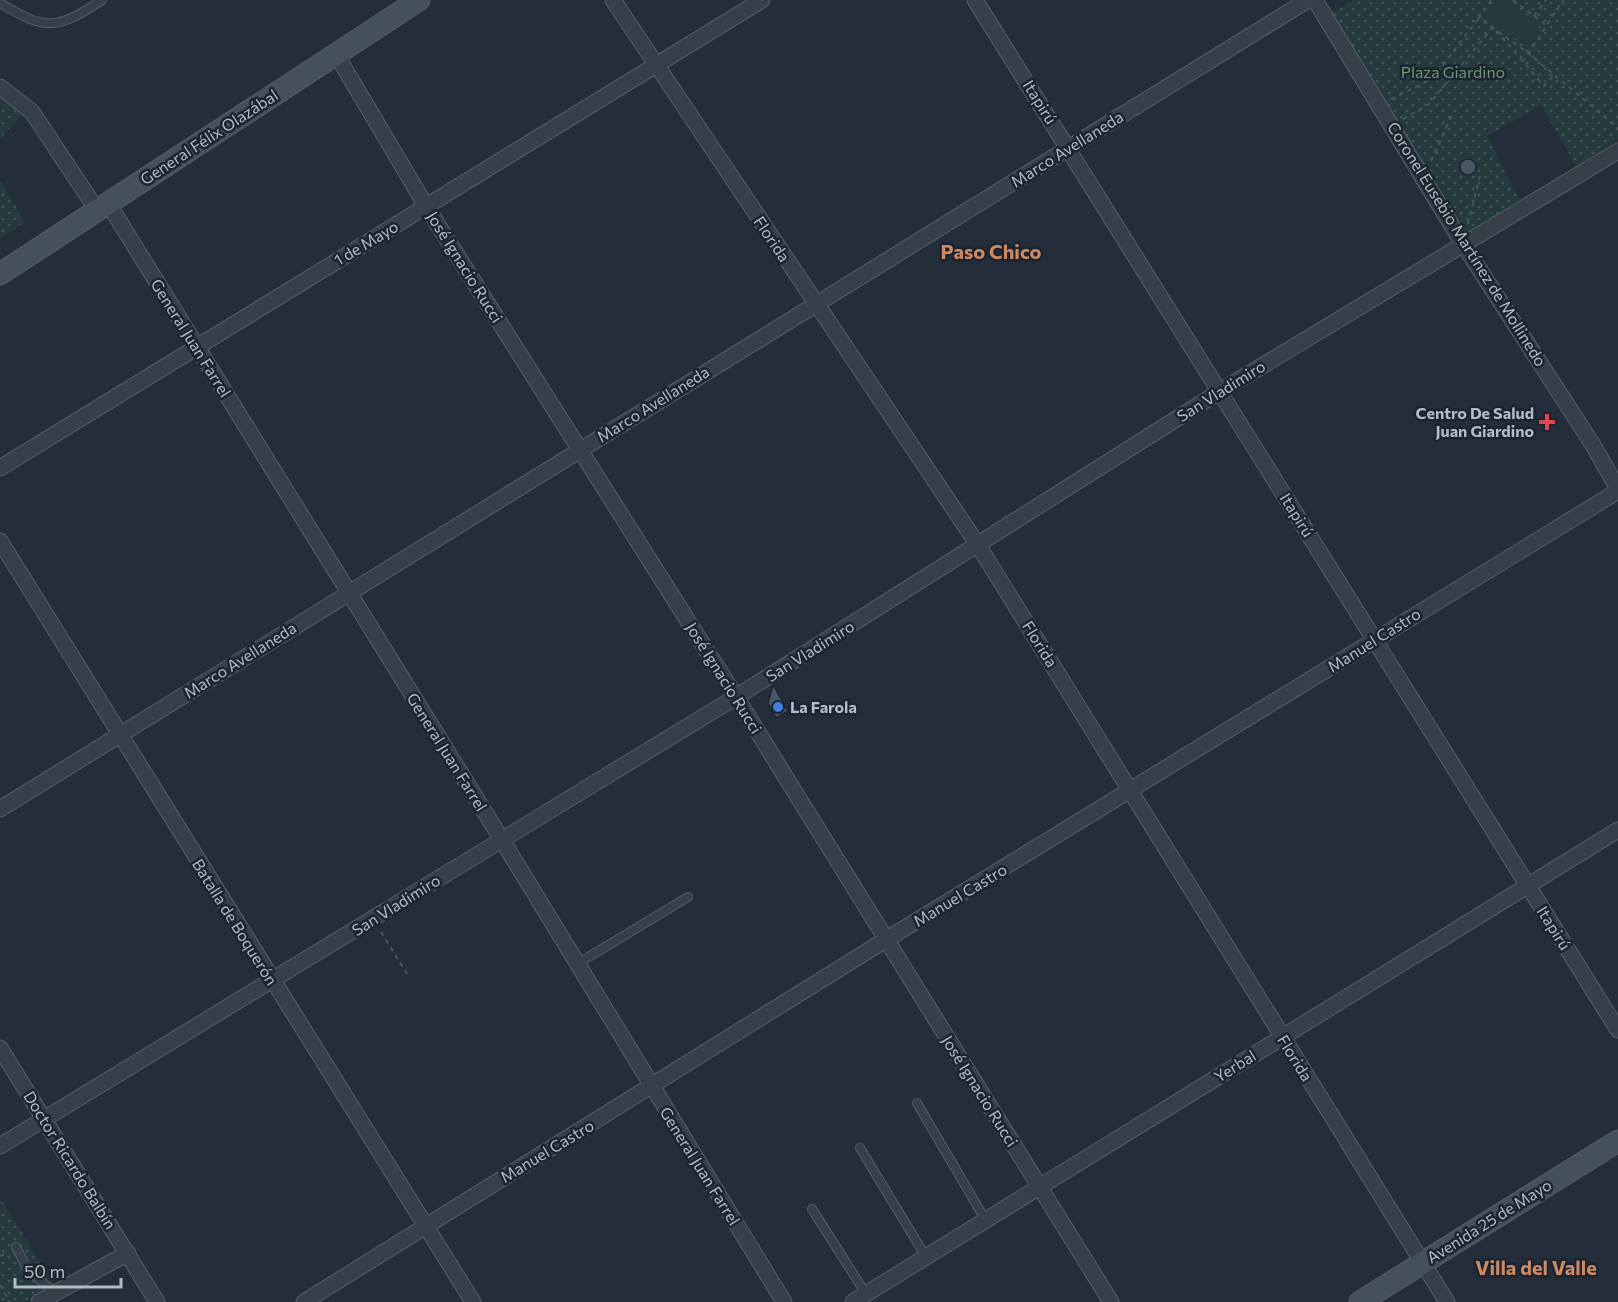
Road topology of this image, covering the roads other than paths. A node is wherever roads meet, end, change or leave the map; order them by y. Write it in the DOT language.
graph roads {
  1 [pos="102,0"];
  2 [pos="419,0"];
  3 [pos="613,0"];
  4 [pos="762,0"];
  5 [pos="975,0"];
  6 [pos="1308,0"];
  7 [pos="1315,0"];
  8 [pos="0,3"];
  9 [pos="336,54"];
  10 [pos="655,66"];
  11 [pos="0,87"];
  12 [pos="1069,147"];
  13 [pos="1618,151"];
  14 [pos="102,206"];
  15 [pos="426,206"];
  16 [pos="1463,244"];
  17 [pos="0,273"];
  18 [pos="815,303"];
  19 [pos="197,347"];
  20 [pos="1219,392"];
  21 [pos="580,450"];
  22 [pos="0,468"];
  23 [pos="1618,490"];
  24 [pos="0,542"];
  25 [pos="978,545"];
  26 [pos="348,592"];
  27 [pos="1374,639"];
  28 [pos="736,697"];
  29 [pos="119,735"];
  30 [pos="1131,791"];
  31 [pos="0,809"];
  32 [pos="1618,830"];
  33 [pos="502,840"];
  34 [pos="1528,886"];
  35 [pos="688,897"];
  36 [pos="887,939"];
  37 [pos="577,964"];
  38 [pos="272,982"];
  39 [pos="1618,1030"];
  40 [pos="1282,1037"];
  41 [pos="0,1048"];
  42 [pos="652,1088"];
  43 [pos="917,1103"];
  44 [pos="45,1120"];
  45 [pos="1618,1141"];
  46 [pos="0,1146"];
  47 [pos="860,1148"];
  48 [pos="1040,1188"];
  49 [pos="812,1209"];
  50 [pos="986,1221"];
  51 [pos="426,1225"];
  52 [pos="16,1247"];
  53 [pos="128,1253"];
  54 [pos="926,1257"];
  55 [pos="1422,1263"];
  56 [pos="55,1293"];
  57 [pos="859,1298"];
  58 [pos="39,1302"];
  59 [pos="157,1302"];
  60 [pos="304,1302"];
  61 [pos="473,1302"];
  62 [pos="784,1302"];
  63 [pos="1111,1302"];
  64 [pos="1360,1302"];
  65 [pos="1447,1302"];
  1 -- 8 [label="lane"];
  2 -- 9 [label="street, General Félix Olazábal"];
  3 -- 10 [label="street, Florida"];
  4 -- 10 [label="street, 1 de Mayo"];
  5 -- 12 [label="street, Itapirú"];
  6 -- 12 [label="street, Marco Avellaneda"];
  7 -- 16 [label="street, Coronel Eusebio Martínez de Mollinedo"];
  9 -- 14 [label="street, General Félix Olazábal"];
  9 -- 15 [label="street, José Ignacio Rucci"];
  10 -- 15 [label="street, 1 de Mayo"];
  10 -- 18 [label="street, Florida"];
  11 -- 14 [label="street, General Juan Farrel"];
  12 -- 18 [label="street, Marco Avellaneda"];
  12 -- 20 [label="street, Itapirú"];
  13 -- 16 [label="street, San Vladimiro"];
  14 -- 17 [label="street, General Félix Olazábal"];
  14 -- 19 [label="street, General Juan Farrel"];
  15 -- 19 [label="street, 1 de Mayo"];
  15 -- 21 [label="street, José Ignacio Rucci"];
  16 -- 20 [label="street, San Vladimiro"];
  16 -- 23 [label="street, Coronel Eusebio Martínez de Mollinedo"];
  18 -- 21 [label="street, Marco Avellaneda"];
  18 -- 25 [label="street, Florida"];
  19 -- 22 [label="street, 1 de Mayo"];
  19 -- 26 [label="street, General Juan Farrel"];
  20 -- 25 [label="street, San Vladimiro"];
  20 -- 27 [label="street, Itapirú"];
  21 -- 26 [label="street, Marco Avellaneda"];
  21 -- 28 [label="street, José Ignacio Rucci"];
  23 -- 27 [label="street, Manuel Castro"];
  24 -- 29 [label="street, Batalla de Boquerón"];
  25 -- 28 [label="street, San Vladimiro"];
  25 -- 30 [label="street, Florida"];
  26 -- 29 [label="street, Marco Avellaneda"];
  26 -- 33 [label="street, General Juan Farrel"];
  27 -- 30 [label="street, Manuel Castro"];
  27 -- 34 [label="street, Itapirú"];
  28 -- 33 [label="street, San Vladimiro"];
  28 -- 36 [label="street, José Ignacio Rucci"];
  29 -- 31 [label="street, Marco Avellaneda"];
  29 -- 38 [label="street, Batalla de Boquerón"];
  30 -- 36 [label="street, Manuel Castro"];
  30 -- 40 [label="street, Florida"];
  32 -- 34 [label="street, Yerbal"];
  33 -- 37 [label="street, General Juan Farrel"];
  33 -- 38 [label="street, San Vladimiro"];
  34 -- 39 [label="street, Itapirú"];
  34 -- 40 [label="street, Yerbal"];
  35 -- 37 [label="lane"];
  36 -- 42 [label="street, Manuel Castro"];
  36 -- 48 [label="street, José Ignacio Rucci"];
  37 -- 42 [label="street, General Juan Farrel"];
  38 -- 44 [label="street, San Vladimiro"];
  38 -- 51 [label="street, Batalla de Boquerón"];
  40 -- 48 [label="street, Yerbal"];
  40 -- 55 [label="street, Florida"];
  41 -- 44 [label="street, Doctor Ricardo Balbín"];
  42 -- 51 [label="street, Manuel Castro"];
  42 -- 62 [label="street, General Juan Farrel"];
  43 -- 50 [label="lane"];
  44 -- 46 [label="street, San Vladimiro"];
  44 -- 53 [label="street, Doctor Ricardo Balbín"];
  45 -- 55 [label="street, Avenida 25 de Mayo"];
  47 -- 54 [label="lane"];
  48 -- 50 [label="street, Yerbal"];
  48 -- 63 [label="street, José Ignacio Rucci"];
  49 -- 57 [label="lane"];
  50 -- 54 [label="street, Yerbal"];
  51 -- 60 [label="street, Manuel Castro"];
  51 -- 61 [label="street, Batalla de Boquerón"];
  52 -- 56 [label="lane"];
  53 -- 56 [label="street"];
  53 -- 59 [label="street, Doctor Ricardo Balbín"];
  54 -- 57 [label="street, Yerbal"];
  55 -- 64 [label="street, Avenida 25 de Mayo"];
  55 -- 65 [label="street, Florida"];
  56 -- 58 [label="street"];
}
